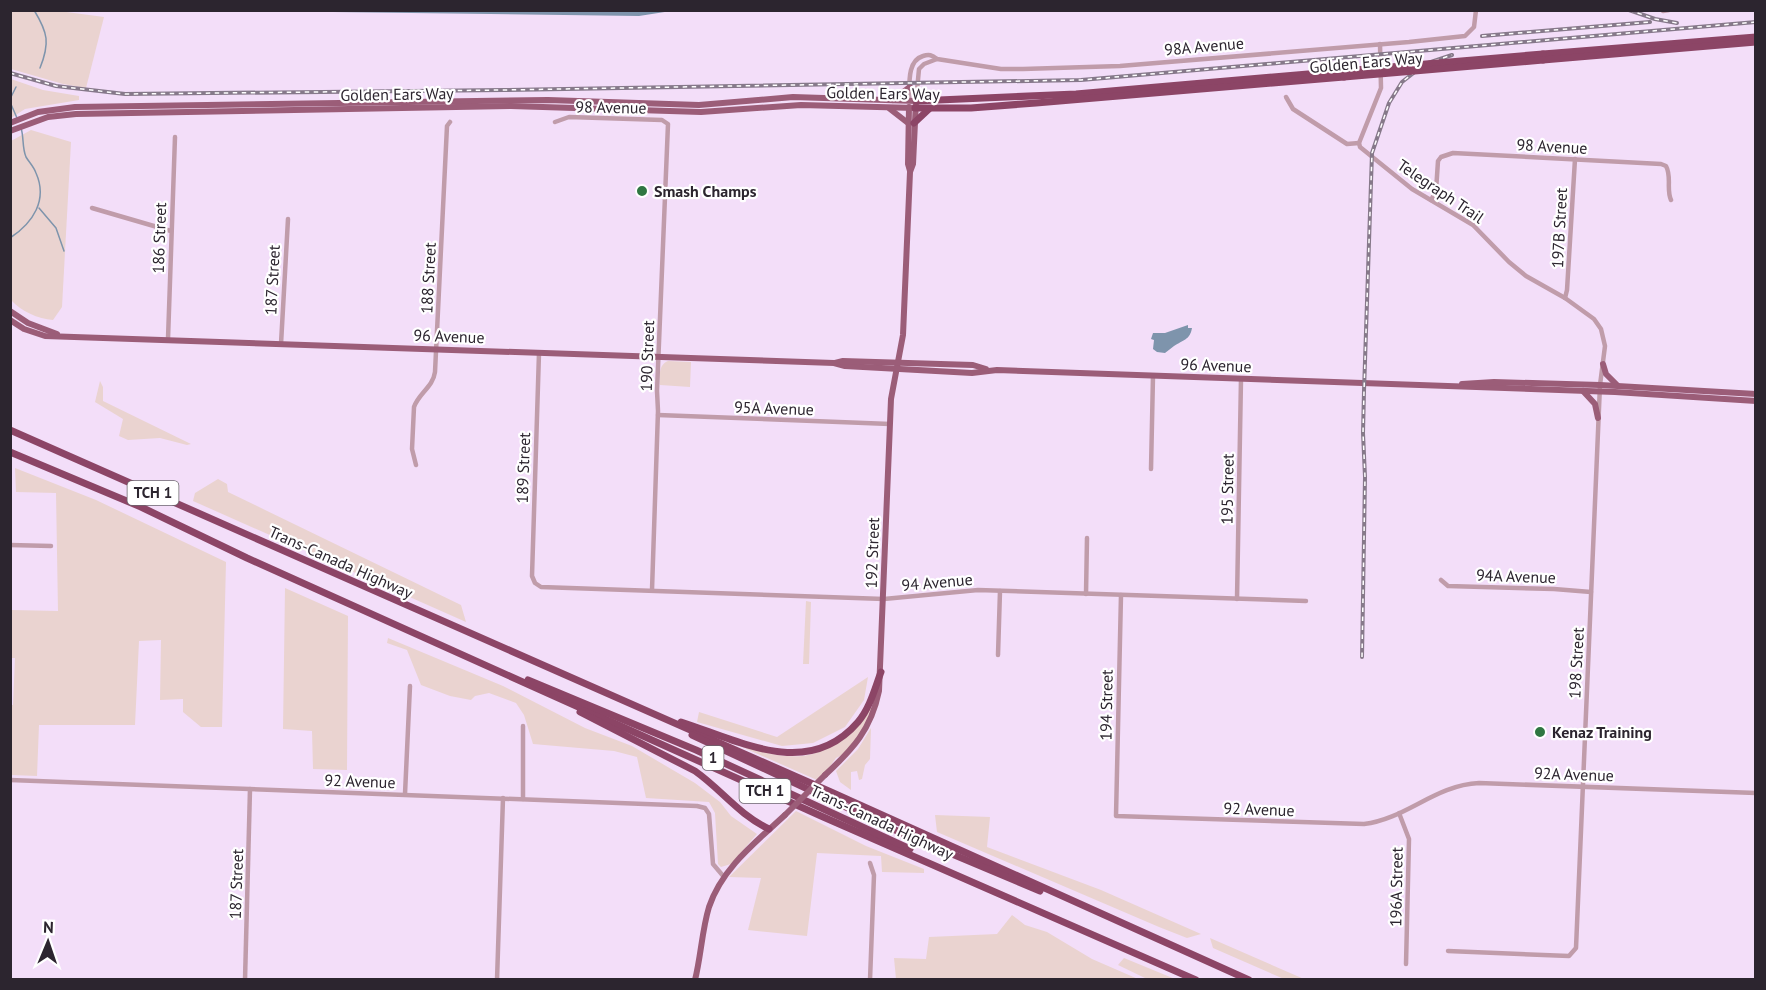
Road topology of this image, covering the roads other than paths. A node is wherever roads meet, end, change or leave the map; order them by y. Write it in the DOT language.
graph roads {
  1 [pos="1476,10"];
  2 [pos="1669,10"];
  3 [pos="1663,11"];
  4 [pos="1755,37"];
  5 [pos="1755,42"];
  6 [pos="1380,44"];
  7 [pos="1543,57"];
  8 [pos="937,59"];
  9 [pos="1344,74"];
  10 [pos="910,87"];
  11 [pos="1286,97"];
  12 [pos="892,100"];
  13 [pos="912,105"];
  14 [pos="889,108"];
  15 [pos="929,109"];
  16 [pos="450,122"];
  17 [pos="555,122"];
  18 [pos="667,122"];
  19 [pos="10,123"];
  20 [pos="911,123"];
  21 [pos="10,131"];
  22 [pos="175,137"];
  23 [pos="1359,143"];
  24 [pos="1575,159"];
  25 [pos="1431,200"];
  26 [pos="1671,200"];
  27 [pos="92,208"];
  28 [pos="288,219"];
  29 [pos="171,231"];
  30 [pos="1565,298"];
  31 [pos="12,315"];
  32 [pos="168,339"];
  33 [pos="281,344"];
  34 [pos="437,349"];
  35 [pos="538,352"];
  36 [pos="658,357"];
  37 [pos="1603,364"];
  38 [pos="896,366"];
  39 [pos="1154,376"];
  40 [pos="1241,379"];
  41 [pos="1444,385"];
  42 [pos="1618,386"];
  43 [pos="1599,388"];
  44 [pos="1582,391"];
  45 [pos="1755,394"];
  46 [pos="1755,401"];
  47 [pos="658,415"];
  48 [pos="1598,418"];
  49 [pos="890,424"];
  50 [pos="10,430"];
  51 [pos="10,452"];
  52 [pos="416,465"];
  53 [pos="1151,470"];
  54 [pos="1087,538"];
  55 [pos="10,545"];
  56 [pos="51,546"];
  57 [pos="1441,580"];
  58 [pos="535,583"];
  59 [pos="652,590"];
  60 [pos="1000,591"];
  61 [pos="1592,592"];
  62 [pos="1086,594"];
  63 [pos="1121,595"];
  64 [pos="884,599"];
  65 [pos="1237,599"];
  66 [pos="1306,601"];
  67 [pos="449,648"];
  68 [pos="998,655"];
  69 [pos="881,672"];
  70 [pos="410,686"];
  71 [pos="560,699"];
  72 [pos="641,709"];
  73 [pos="523,726"];
  74 [pos="10,780"];
  75 [pos="1582,787"];
  76 [pos="250,789"];
  77 [pos="1755,793"];
  78 [pos="405,794"];
  79 [pos="503,798"];
  80 [pos="524,799"];
  81 [pos="1399,813"];
  82 [pos="1116,816"];
  83 [pos="769,830"];
  84 [pos="870,863"];
  85 [pos="724,877"];
  86 [pos="971,880"];
  87 [pos="1448,951"];
  88 [pos="1406,964"];
  89 [pos="245,980"];
  90 [pos="497,980"];
  91 [pos="695,980"];
  92 [pos="870,980"];
  93 [pos="1196,980"];
  94 [pos="1249,980"];
  1 -- 6 [label="street, 98A Avenue"];
  2 -- 3 [label="street"];
  4 -- 7 [label="highway, Golden Ears Way"];
  5 -- 7 [label="highway, Golden Ears Way"];
  6 -- 8 [label="street, 98A Avenue"];
  6 -- 23 [label="street"];
  7 -- 9 [label="highway, Golden Ears Way, bridge"];
  8 -- 10 [label="street, 192 Street"];
  8 -- 13 [label="street, 192 Street"];
  9 -- 13 [label="highway, Golden Ears Way"];
  9 -- 15 [label="highway, Golden Ears Way"];
  10 -- 12 [label="main road"];
  10 -- 13 [label="street, 192 Street"];
  11 -- 23 [label="street, Telegraph Trail"];
  12 -- 13 [label="main road, Golden Ears Way"];
  12 -- 19 [label="main road, Golden Ears Way"];
  13 -- 14 [label="main road, Golden Ears Way"];
  13 -- 15 [label="highway, Golden Ears Way"];
  13 -- 20 [label="main road, 192 Street"];
  14 -- 20 [label="main road"];
  14 -- 21 [label="main road, Golden Ears Way"];
  15 -- 20 [label="highway"];
  16 -- 34 [label="street, 188 Street"];
  17 -- 18 [label="street, 98 Avenue"];
  18 -- 36 [label="street, 190 Street"];
  20 -- 38 [label="main road, 192 Street"];
  22 -- 29 [label="street, 186 Street"];
  23 -- 25 [label="street, Telegraph Trail"];
  24 -- 25 [label="street, 98 Avenue"];
  24 -- 26 [label="street, 98 Avenue"];
  24 -- 30 [label="street, 197B Street"];
  25 -- 30 [label="street, Telegraph Trail"];
  27 -- 29 [label="street"];
  28 -- 33 [label="street, 187 Street"];
  29 -- 32 [label="street, 186 Street"];
  30 -- 37 [label="street, Telegraph Trail"];
  31 -- 32 [label="main road, 96 Avenue"];
  32 -- 33 [label="main road, 96 Avenue"];
  33 -- 34 [label="main road, 96 Avenue"];
  34 -- 35 [label="main road, 96 Avenue"];
  34 -- 52 [label="street, 188 Street"];
  35 -- 36 [label="main road, 96 Avenue"];
  35 -- 58 [label="street, 189 Street"];
  36 -- 38 [label="main road, 96 Avenue"];
  36 -- 47 [label="street, 190 Street"];
  37 -- 42 [label="main road"];
  37 -- 43 [label="street, Telegraph Trail"];
  38 -- 39 [label="main road, 96 Avenue"];
  38 -- 49 [label="main road, 192 Street"];
  39 -- 40 [label="main road, 96 Avenue"];
  39 -- 53 [label="street"];
  40 -- 41 [label="main road, 96 Avenue"];
  40 -- 65 [label="street, 195 Street"];
  41 -- 43 [label="main road, 96 Avenue"];
  41 -- 44 [label="main road, 96 Avenue"];
  42 -- 43 [label="main road, 96 Avenue"];
  42 -- 45 [label="main road, 96 Avenue"];
  43 -- 44 [label="main road, 96 Avenue"];
  43 -- 46 [label="main road, 96 Avenue"];
  43 -- 48 [label="street, 198 Street"];
  44 -- 48 [label="main road"];
  47 -- 49 [label="street, 95A Avenue"];
  47 -- 59 [label="street, 190 Street"];
  48 -- 61 [label="street, 198 Street"];
  49 -- 64 [label="main road, 192 Street"];
  50 -- 72 [label="highway, Trans-Canada Highway / TCH 1"];
  51 -- 67 [label="highway, Trans-Canada Highway / TCH 1"];
  54 -- 62 [label="street"];
  55 -- 56 [label="street"];
  57 -- 61 [label="street, 94A Avenue"];
  58 -- 59 [label="street, 94 Avenue"];
  59 -- 64 [label="street, 94 Avenue"];
  60 -- 62 [label="street, 94 Avenue"];
  60 -- 64 [label="street, 94 Avenue"];
  60 -- 68 [label="street"];
  61 -- 75 [label="street, 198 Street"];
  62 -- 63 [label="street, 94 Avenue"];
  63 -- 65 [label="street, 94 Avenue"];
  63 -- 82 [label="street, 194 Street"];
  64 -- 69 [label="main road, 192 Street"];
  65 -- 66 [label="street, 94 Avenue"];
  67 -- 71 [label="highway, Trans-Canada Highway / TCH 1"];
  67 -- 86 [label="highway, Trans-Canada Highway / 1"];
  69 -- 72 [label="highway"];
  69 -- 83 [label="main road, 192 Street, bridge"];
  70 -- 78 [label="street"];
  71 -- 83 [label="highway"];
  71 -- 86 [label="highway, Trans-Canada Highway / TCH 1"];
  72 -- 94 [label="highway, Trans-Canada Highway / TCH 1"];
  73 -- 80 [label="street"];
  74 -- 76 [label="street, 92 Avenue"];
  75 -- 77 [label="street, 92A Avenue"];
  75 -- 81 [label="street, 92A Avenue"];
  75 -- 87 [label="street, 198 Street"];
  76 -- 78 [label="street, 92 Avenue"];
  76 -- 89 [label="street, 187 Street"];
  78 -- 79 [label="street, 92 Avenue"];
  79 -- 80 [label="street, 92 Avenue"];
  79 -- 90 [label="street"];
  80 -- 85 [label="street, 92 Avenue"];
  81 -- 82 [label="street, 92 Avenue"];
  81 -- 88 [label="street, 196A Street"];
  83 -- 85 [label="main road, 192 Street"];
  84 -- 92 [label="street"];
  85 -- 91 [label="main road, 192 Street"];
  86 -- 93 [label="highway, Trans-Canada Highway / TCH 1"];
}
